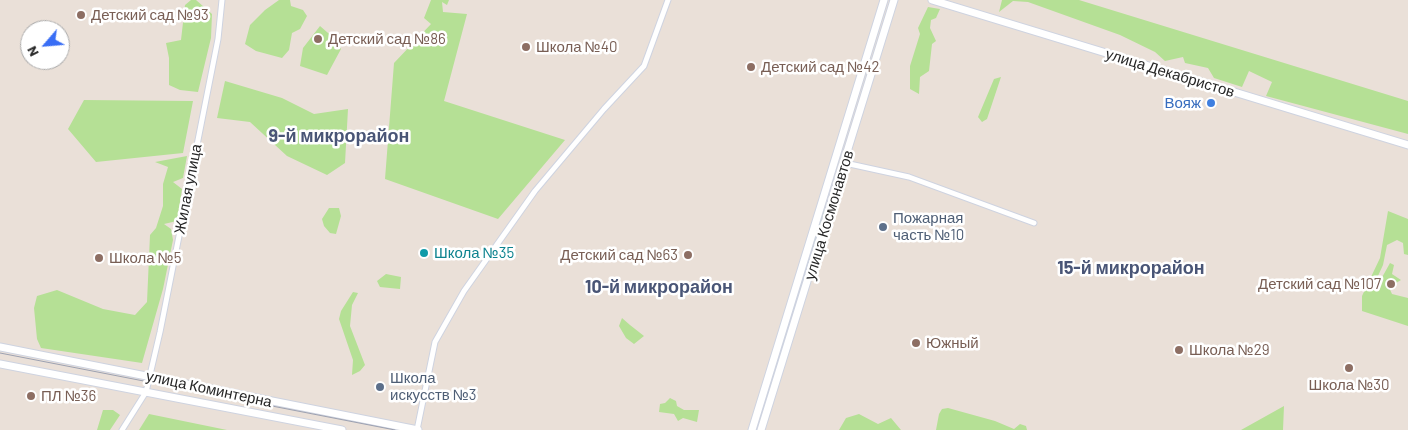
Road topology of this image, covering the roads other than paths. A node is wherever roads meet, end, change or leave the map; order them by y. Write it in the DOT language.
graph roads {
  1 [pos="222,0"];
  2 [pos="668,0"];
  3 [pos="884,0"];
  4 [pos="894,0"];
  5 [pos="932,0"];
  6 [pos="874,33"];
  7 [pos="885,36"];
  8 [pos="1408,146"];
  9 [pos="845,163"];
  10 [pos="1034,224"];
  11 [pos="0,347"];
  12 [pos="775,352"];
  13 [pos="786,356"];
  14 [pos="0,364"];
  15 [pos="149,377"];
  16 [pos="146,392"];
  17 [pos="122,430"];
  18 [pos="342,430"];
  19 [pos="418,430"];
  20 [pos="752,430"];
  21 [pos="761,430"];
  1 -- 15 [label="street, Жилая улица"];
  2 -- 19 [label="street"];
  3 -- 6 [label="street, улица Космонавтов"];
  4 -- 7 [label="street, улица Космонавтов"];
  5 -- 8 [label="street, улица Декабристов"];
  6 -- 7 [label="street"];
  6 -- 12 [label="street, улица Космонавтов"];
  7 -- 9 [label="street, улица Космонавтов"];
  9 -- 10 [label="street"];
  9 -- 13 [label="street, улица Космонавтов"];
  11 -- 15 [label="street, улица Коминтерна"];
  12 -- 13 [label="street"];
  12 -- 20 [label="street, улица Космонавтов"];
  13 -- 21 [label="street, улица Космонавтов"];
  14 -- 16 [label="street, улица Коминтерна"];
  15 -- 16 [label="street, Жилая улица"];
  15 -- 19 [label="street, улица Коминтерна"];
  16 -- 17 [label="street"];
  16 -- 18 [label="street, улица Коминтерна"];
}
